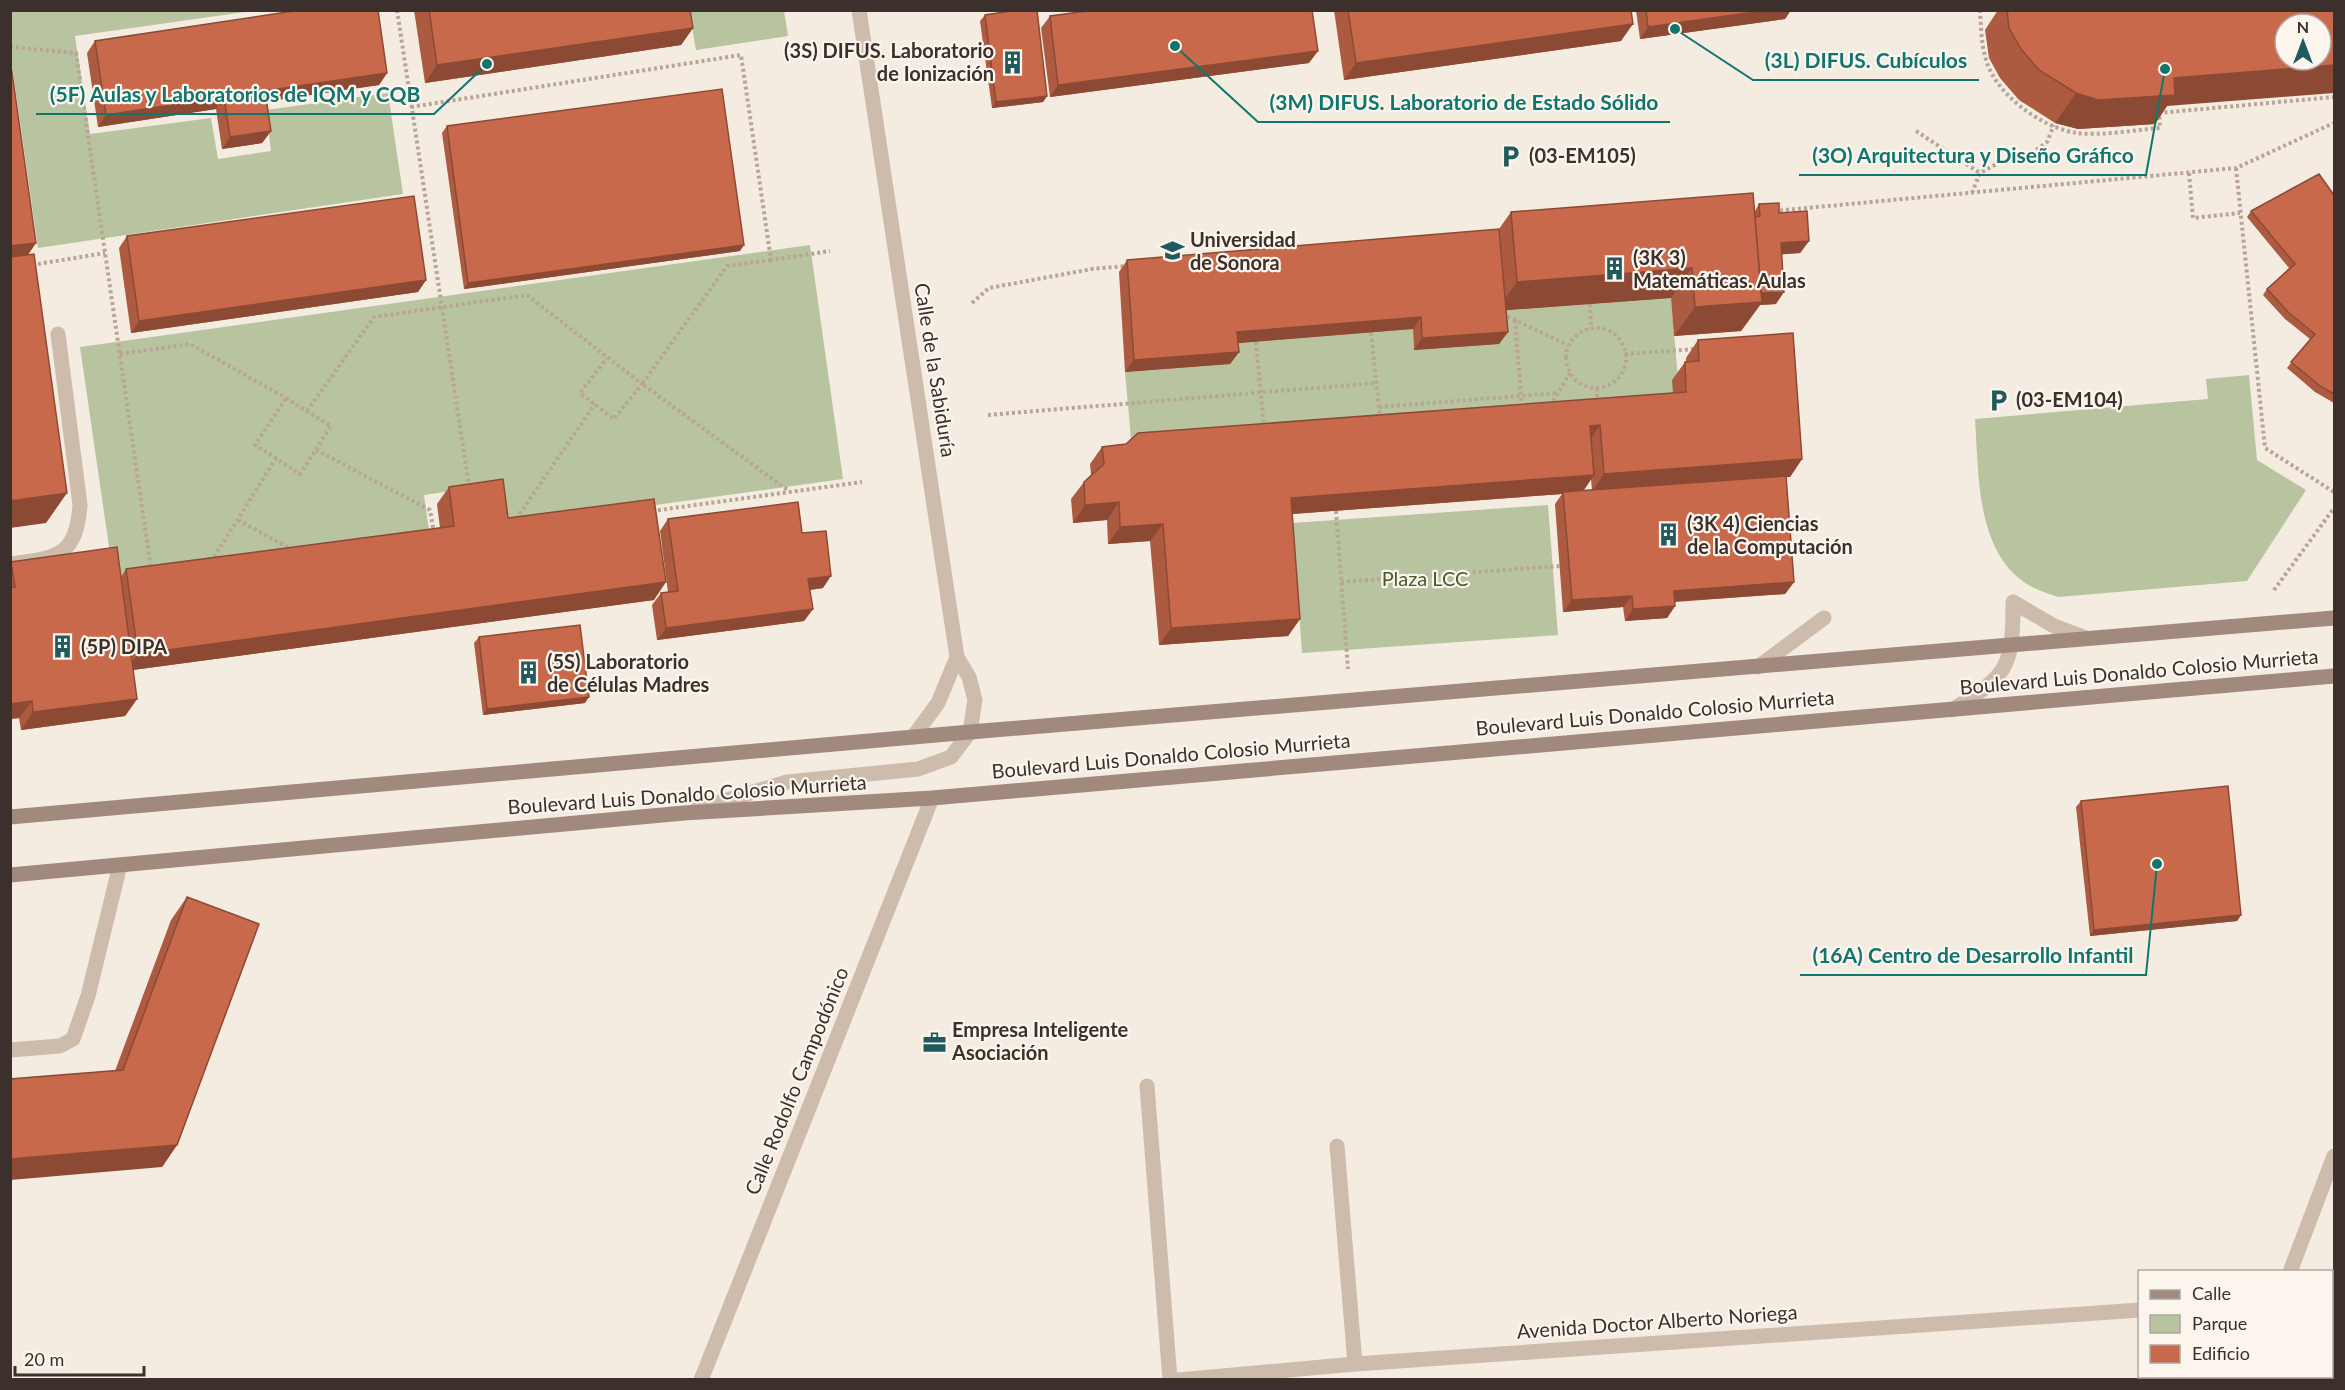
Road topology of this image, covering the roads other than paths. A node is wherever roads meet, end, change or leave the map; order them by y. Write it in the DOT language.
graph roads {
  1 [pos="859,10"];
  2 [pos="58,334"];
  3 [pos="10,564"];
  4 [pos="1824,618"];
  5 [pos="2334,618"];
  6 [pos="2086,638"];
  7 [pos="2013,645"];
  8 [pos="957,657"];
  9 [pos="1758,668"];
  10 [pos="2334,676"];
  11 [pos="1952,710"];
  12 [pos="970,732"];
  13 [pos="913,737"];
  14 [pos="932,798"];
  15 [pos="684,813"];
  16 [pos="10,818"];
  17 [pos="120,865"];
  18 [pos="10,874"];
  19 [pos="10,1050"];
  20 [pos="1147,1086"];
  21 [pos="1337,1146"];
  22 [pos="2334,1156"];
  23 [pos="2291,1270"];
  24 [pos="2138,1310"];
  25 [pos="1355,1364"];
  26 [pos="701,1380"];
  27 [pos="1170,1380"];
  28 [pos="1178,1380"];
  1 -- 8 [label="street, Calle de la Sabiduría"];
  2 -- 3 [label="street"];
  4 -- 9 [label="street"];
  5 -- 6 [label="main road, Boulevard Luis Donaldo Colosio Murrieta"];
  6 -- 7 [label="main road, Boulevard Luis Donaldo Colosio Murrieta"];
  6 -- 7 [label="street"];
  7 -- 9 [label="main road, Boulevard Luis Donaldo Colosio Murrieta"];
  7 -- 11 [label="street"];
  8 -- 12 [label="street, Calle de la Sabiduría"];
  8 -- 13 [label="street"];
  9 -- 12 [label="main road, Boulevard Luis Donaldo Colosio Murrieta"];
  10 -- 11 [label="main road, Boulevard Luis Donaldo Colosio Murrieta"];
  11 -- 14 [label="main road, Boulevard Luis Donaldo Colosio Murrieta"];
  12 -- 13 [label="main road, Boulevard Luis Donaldo Colosio Murrieta"];
  12 -- 15 [label="street"];
  13 -- 16 [label="main road, Boulevard Luis Donaldo Colosio Murrieta"];
  14 -- 15 [label="main road, Boulevard Luis Donaldo Colosio Murrieta"];
  14 -- 26 [label="street, Calle Rodolfo Campodónico"];
  15 -- 17 [label="main road, Boulevard Luis Donaldo Colosio Murrieta"];
  17 -- 18 [label="main road, Boulevard Luis Donaldo Colosio Murrieta"];
  17 -- 19 [label="street"];
  20 -- 27 [label="street"];
  21 -- 25 [label="street"];
  22 -- 23 [label="street"];
  24 -- 25 [label="street, Avenida Doctor Alberto Noriega"];
  25 -- 28 [label="street, Avenida Doctor Alberto Noriega"];
}
